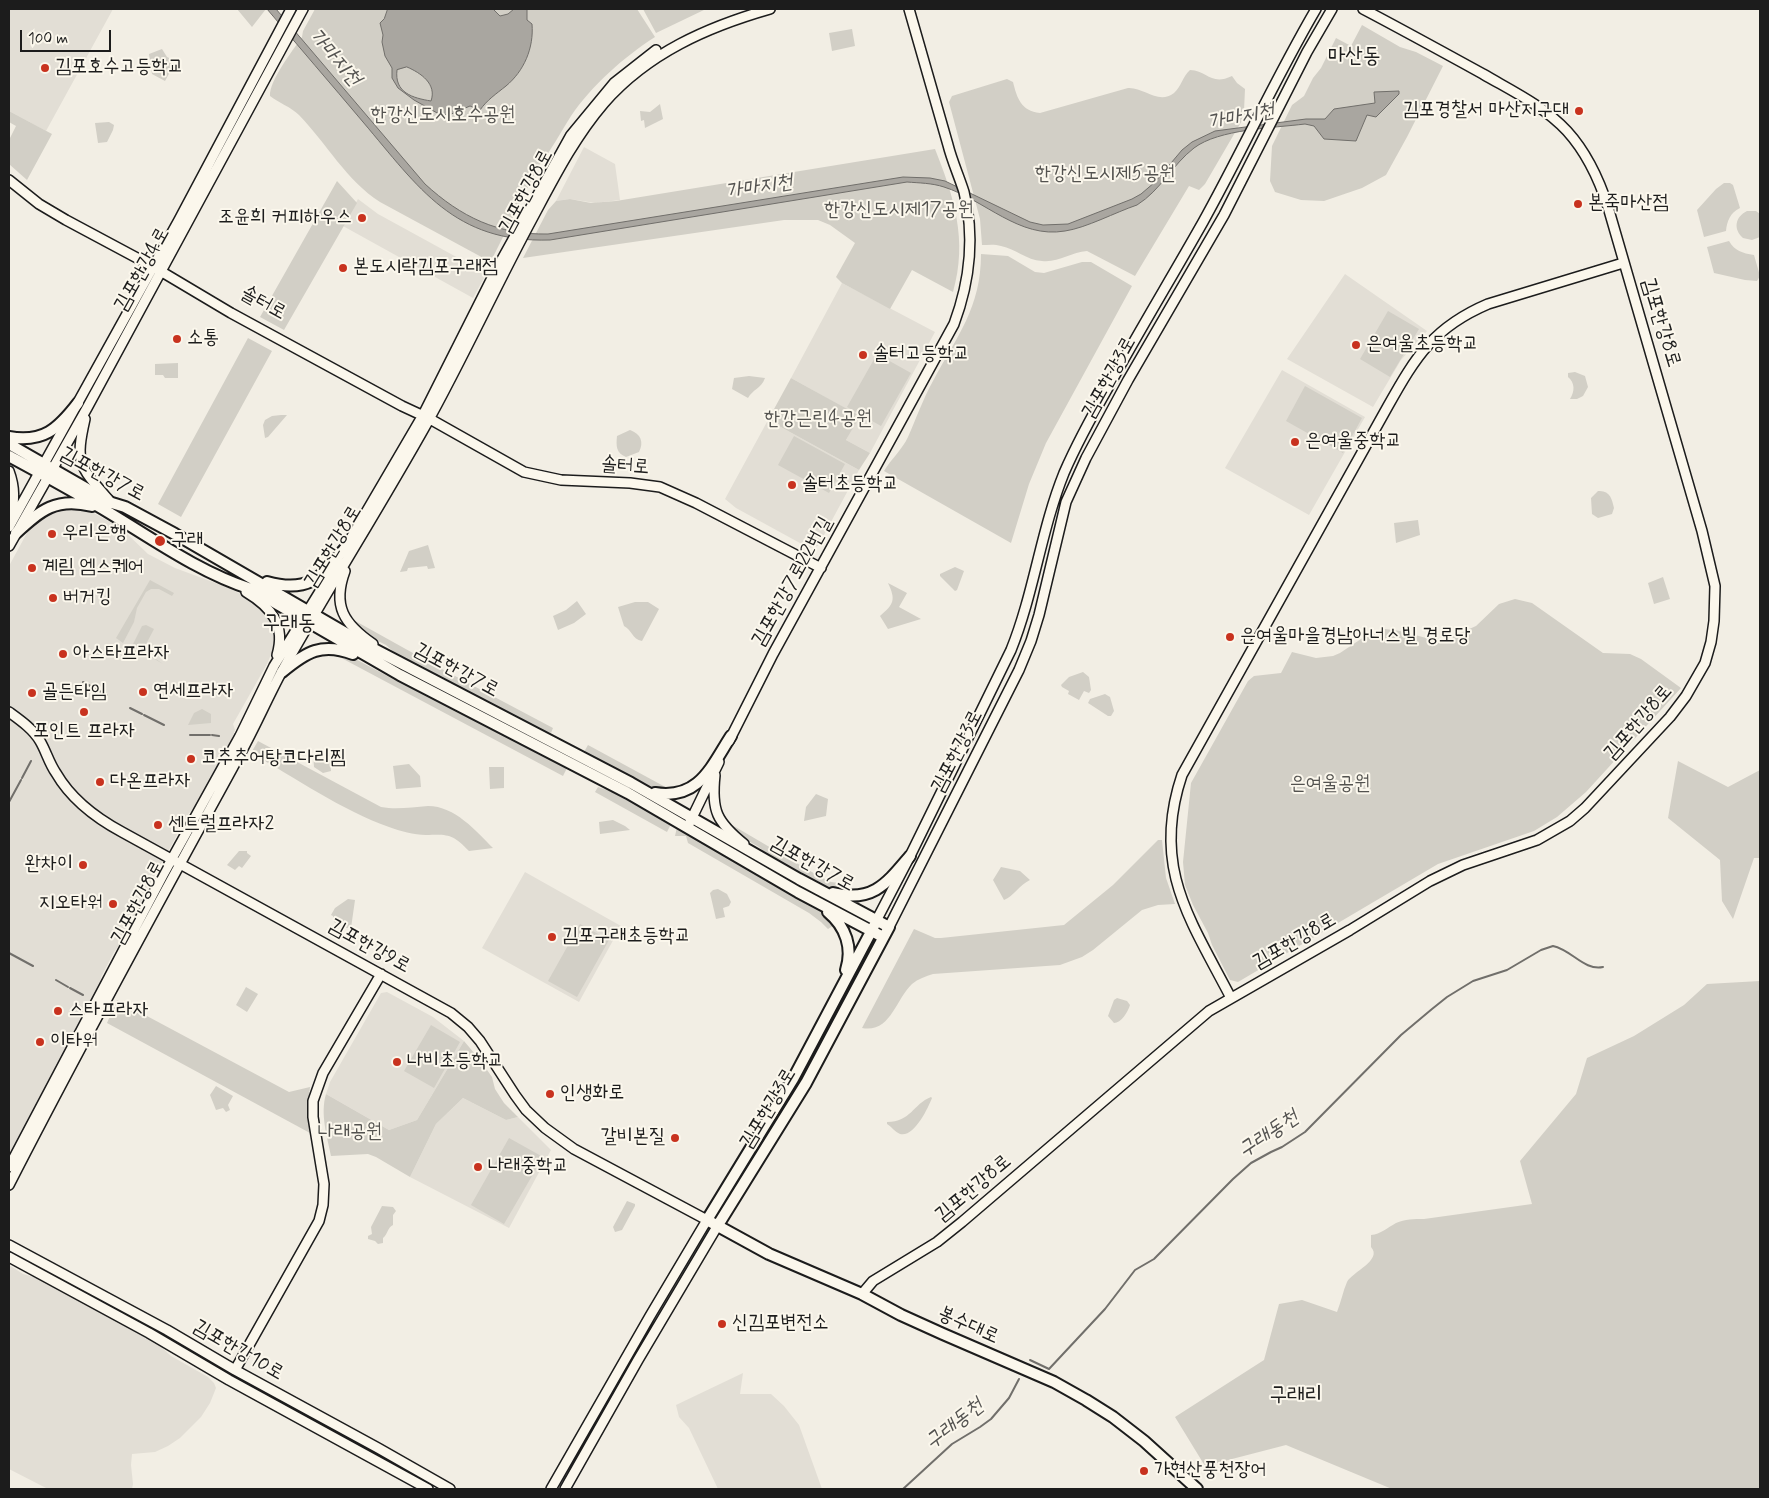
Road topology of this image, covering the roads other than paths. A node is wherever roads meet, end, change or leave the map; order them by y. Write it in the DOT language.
graph roads {
  1 [pos="303,9"];
  2 [pos="752,9"];
  3 [pos="770,9"];
  4 [pos="909,9"];
  5 [pos="1309,9"];
  6 [pos="1316,9"];
  7 [pos="1332,9"];
  8 [pos="1363,9"];
  9 [pos="291,10"];
  10 [pos="1298,39"];
  11 [pos="9,180"];
  12 [pos="528,218"];
  13 [pos="1623,263"];
  14 [pos="152,266"];
  15 [pos="162,272"];
  16 [pos="83,406"];
  17 [pos="426,417"];
  18 [pos="9,438"];
  19 [pos="9,444"];
  20 [pos="9,456"];
  21 [pos="9,471"];
  22 [pos="46,471"];
  23 [pos="108,506"];
  24 [pos="9,523"];
  25 [pos="12,530"];
  26 [pos="9,546"];
  27 [pos="350,547"];
  28 [pos="821,568"];
  29 [pos="245,574"];
  30 [pos="231,583"];
  31 [pos="308,617"];
  32 [pos="389,655"];
  33 [pos="278,669"];
  34 [pos="400,675"];
  35 [pos="9,712"];
  36 [pos="731,736"];
  37 [pos="716,767"];
  38 [pos="647,792"];
  39 [pos="690,822"];
  40 [pos="759,856"];
  41 [pos="910,856"];
  42 [pos="172,859"];
  43 [pos="180,864"];
  44 [pos="799,879"];
  45 [pos="798,892"];
  46 [pos="874,925"];
  47 [pos="889,927"];
  48 [pos="884,937"];
  49 [pos="381,974"];
  50 [pos="836,998"];
  51 [pos="1231,998"];
  52 [pos="9,1168"];
  53 [pos="9,1185"];
  54 [pos="707,1220"];
  55 [pos="718,1225"];
  56 [pos="9,1245"];
  57 [pos="9,1257"];
  58 [pos="862,1294"];
  59 [pos="235,1370"];
  60 [pos="428,1489"];
  61 [pos="450,1489"];
  62 [pos="551,1489"];
  63 [pos="565,1489"];
  64 [pos="1197,1489"];
  1 -- 15 [label="street, 김포한강4로"];
  2 -- 12 [label="street, 김포한강8로"];
  3 -- 12 [label="street, 김포한강8로"];
  4 -- 28 [label="street, 김포한강7로22번길"];
  5 -- 10 [label="street"];
  6 -- 10 [label="street"];
  7 -- 47 [label="street, 김포한강3로"];
  8 -- 13 [label="street, 김포한강8로"];
  9 -- 14 [label="street, 김포한강4로"];
  10 -- 41 [label="street, 김포한강3로"];
  11 -- 14 [label="street, 솔터로"];
  12 -- 17 [label="street, 김포한강8로"];
  13 -- 51 [label="street, 김포한강8로"];
  13 -- 51 [label="street, 김포한강8로"];
  14 -- 15 [label="street, 솔터로"];
  14 -- 16 [label="street, 김포한강4로"];
  15 -- 16 [label="street, 김포한강4로"];
  15 -- 17 [label="street, 솔터로"];
  16 -- 18 [label="main road"];
  16 -- 22 [label="street, 김포한강4로"];
  16 -- 23 [label="street"];
  17 -- 27 [label="street, 김포한강8로"];
  17 -- 28 [label="street, 솔터로"];
  19 -- 22 [label="main road, 김포한강7로"];
  20 -- 22 [label="main road, 김포한강7로"];
  21 -- 24 [label="street"];
  22 -- 23 [label="main road, 김포한강7로"];
  22 -- 25 [label="street, 김포한강4로"];
  23 -- 25 [label="main road"];
  23 -- 29 [label="main road, 김포한강7로"];
  23 -- 30 [label="main road, 김포한강7로"];
  25 -- 26 [label="street, 김포한강4로"];
  27 -- 29 [label="main road"];
  27 -- 31 [label="street, 김포한강8로"];
  27 -- 32 [label="street"];
  28 -- 36 [label="street, 김포한강7로22번길"];
  29 -- 31 [label="main road, 김포한강7로"];
  30 -- 31 [label="main road, 김포한강7로"];
  30 -- 33 [label="street"];
  31 -- 32 [label="main road, 김포한강7로"];
  31 -- 33 [label="street, 김포한강8로"];
  31 -- 34 [label="main road, 김포한강7로"];
  32 -- 38 [label="main road, 김포한강7로"];
  33 -- 34 [label="main road"];
  33 -- 42 [label="street, 김포한강8로"];
  33 -- 43 [label="street, 김포한강8로"];
  34 -- 39 [label="main road, 김포한강7로"];
  35 -- 42 [label="street, 김포한강9로"];
  36 -- 37 [label="street, 김포한강7로22번길"];
  36 -- 38 [label="main road"];
  37 -- 39 [label="street, 김포한강7로22번길"];
  37 -- 40 [label="street"];
  38 -- 39 [label="main road, 김포한강7로"];
  39 -- 40 [label="main road, 김포한강7로"];
  39 -- 45 [label="main road, 김포한강7로"];
  40 -- 44 [label="main road, 김포한강7로"];
  41 -- 44 [label="main road"];
  41 -- 46 [label="street, 김포한강3로"];
  42 -- 43 [label="street, 김포한강9로"];
  42 -- 52 [label="street, 김포한강8로"];
  43 -- 49 [label="street, 김포한강9로"];
  43 -- 53 [label="street, 김포한강8로"];
  44 -- 46 [label="main road, 김포한강7로"];
  45 -- 46 [label="main road, 김포한강7로"];
  45 -- 50 [label="main road"];
  46 -- 47 [label="main road, 김포한강7로"];
  46 -- 48 [label="main road, 김포한강7로"];
  46 -- 50 [label="main road, 김포한강3로"];
  47 -- 48 [label="main road, 김포한강3로"];
  48 -- 55 [label="main road, 김포한강3로"];
  49 -- 54 [label="street, 김포한강9로"];
  49 -- 59 [label="street"];
  50 -- 54 [label="main road, 김포한강3로"];
  51 -- 58 [label="street, 김포한강8로"];
  54 -- 55 [label="main road, 봉수대로"];
  54 -- 62 [label="street, 김포한강3로"];
  55 -- 58 [label="main road, 봉수대로"];
  55 -- 63 [label="street, 김포한강3로"];
  56 -- 59 [label="street, 김포한강10로"];
  57 -- 60 [label="street, 김포한강10로"];
  58 -- 64 [label="main road, 봉수대로"];
  59 -- 61 [label="street, 김포한강10로"];
}
